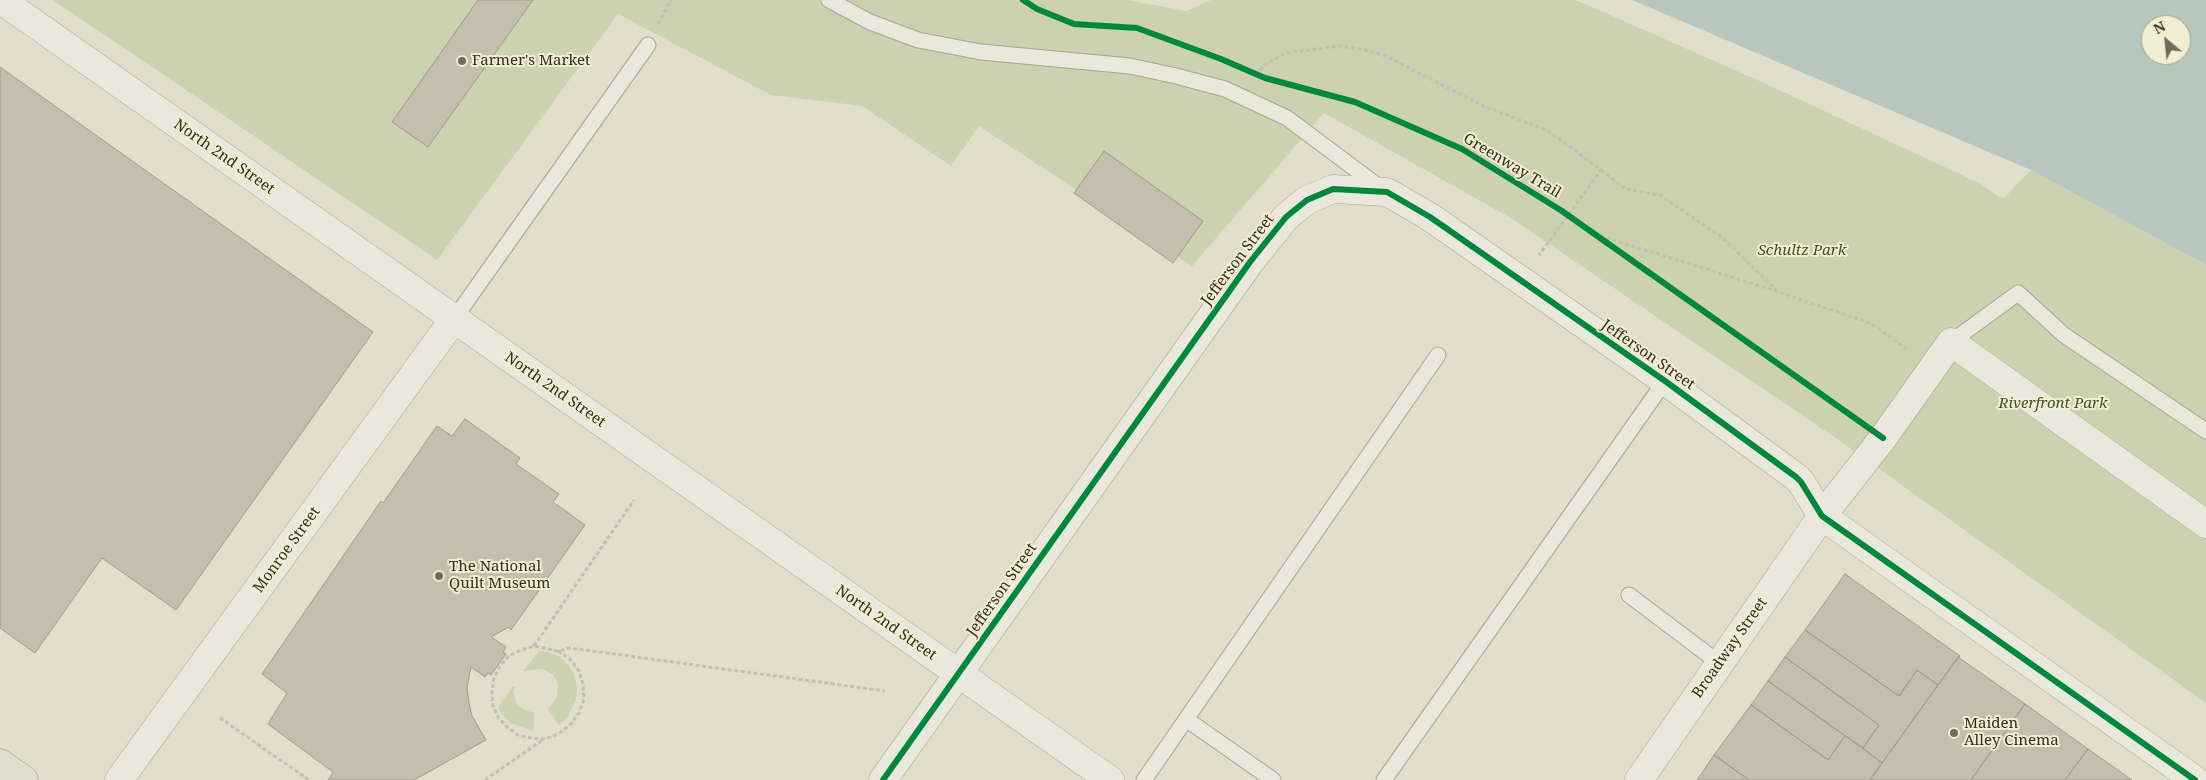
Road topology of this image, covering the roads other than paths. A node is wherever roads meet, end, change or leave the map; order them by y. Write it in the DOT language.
graph roads {
  1 [pos="1,0"];
  2 [pos="829,0"];
  3 [pos="648,45"];
  4 [pos="1387,192"];
  5 [pos="454,319"];
  6 [pos="1951,342"];
  7 [pos="1438,355"];
  8 [pos="1665,381"];
  9 [pos="2206,431"];
  10 [pos="1822,516"];
  11 [pos="2206,524"];
  12 [pos="1629,595"];
  13 [pos="1719,663"];
  14 [pos="958,674"];
  15 [pos="1186,719"];
  16 [pos="0,763"];
  17 [pos="1648,777"];
  18 [pos="24,780"];
  19 [pos="119,780"];
  20 [pos="883,780"];
  21 [pos="1110,780"];
  22 [pos="1144,780"];
  23 [pos="1273,780"];
  24 [pos="1384,780"];
  25 [pos="2195,780"];
  1 -- 5 [label="street, North 2nd Street"];
  2 -- 4 [label="lane"];
  3 -- 5 [label="lane"];
  4 -- 8 [label="street, Jefferson Street"];
  4 -- 14 [label="street, Jefferson Street"];
  5 -- 14 [label="street, North 2nd Street"];
  5 -- 19 [label="street, Monroe Street"];
  6 -- 9 [label="lane"];
  6 -- 10 [label="street, Broadway Street"];
  6 -- 11 [label="street"];
  7 -- 15 [label="lane"];
  8 -- 10 [label="street, Jefferson Street"];
  8 -- 24 [label="lane"];
  10 -- 13 [label="street, Broadway Street"];
  10 -- 25 [label="street"];
  12 -- 13 [label="lane"];
  13 -- 17 [label="street, Broadway Street"];
  14 -- 20 [label="street, Jefferson Street"];
  14 -- 21 [label="street, North 2nd Street"];
  15 -- 22 [label="lane"];
  15 -- 23 [label="lane"];
  16 -- 18 [label="main road"];
}
